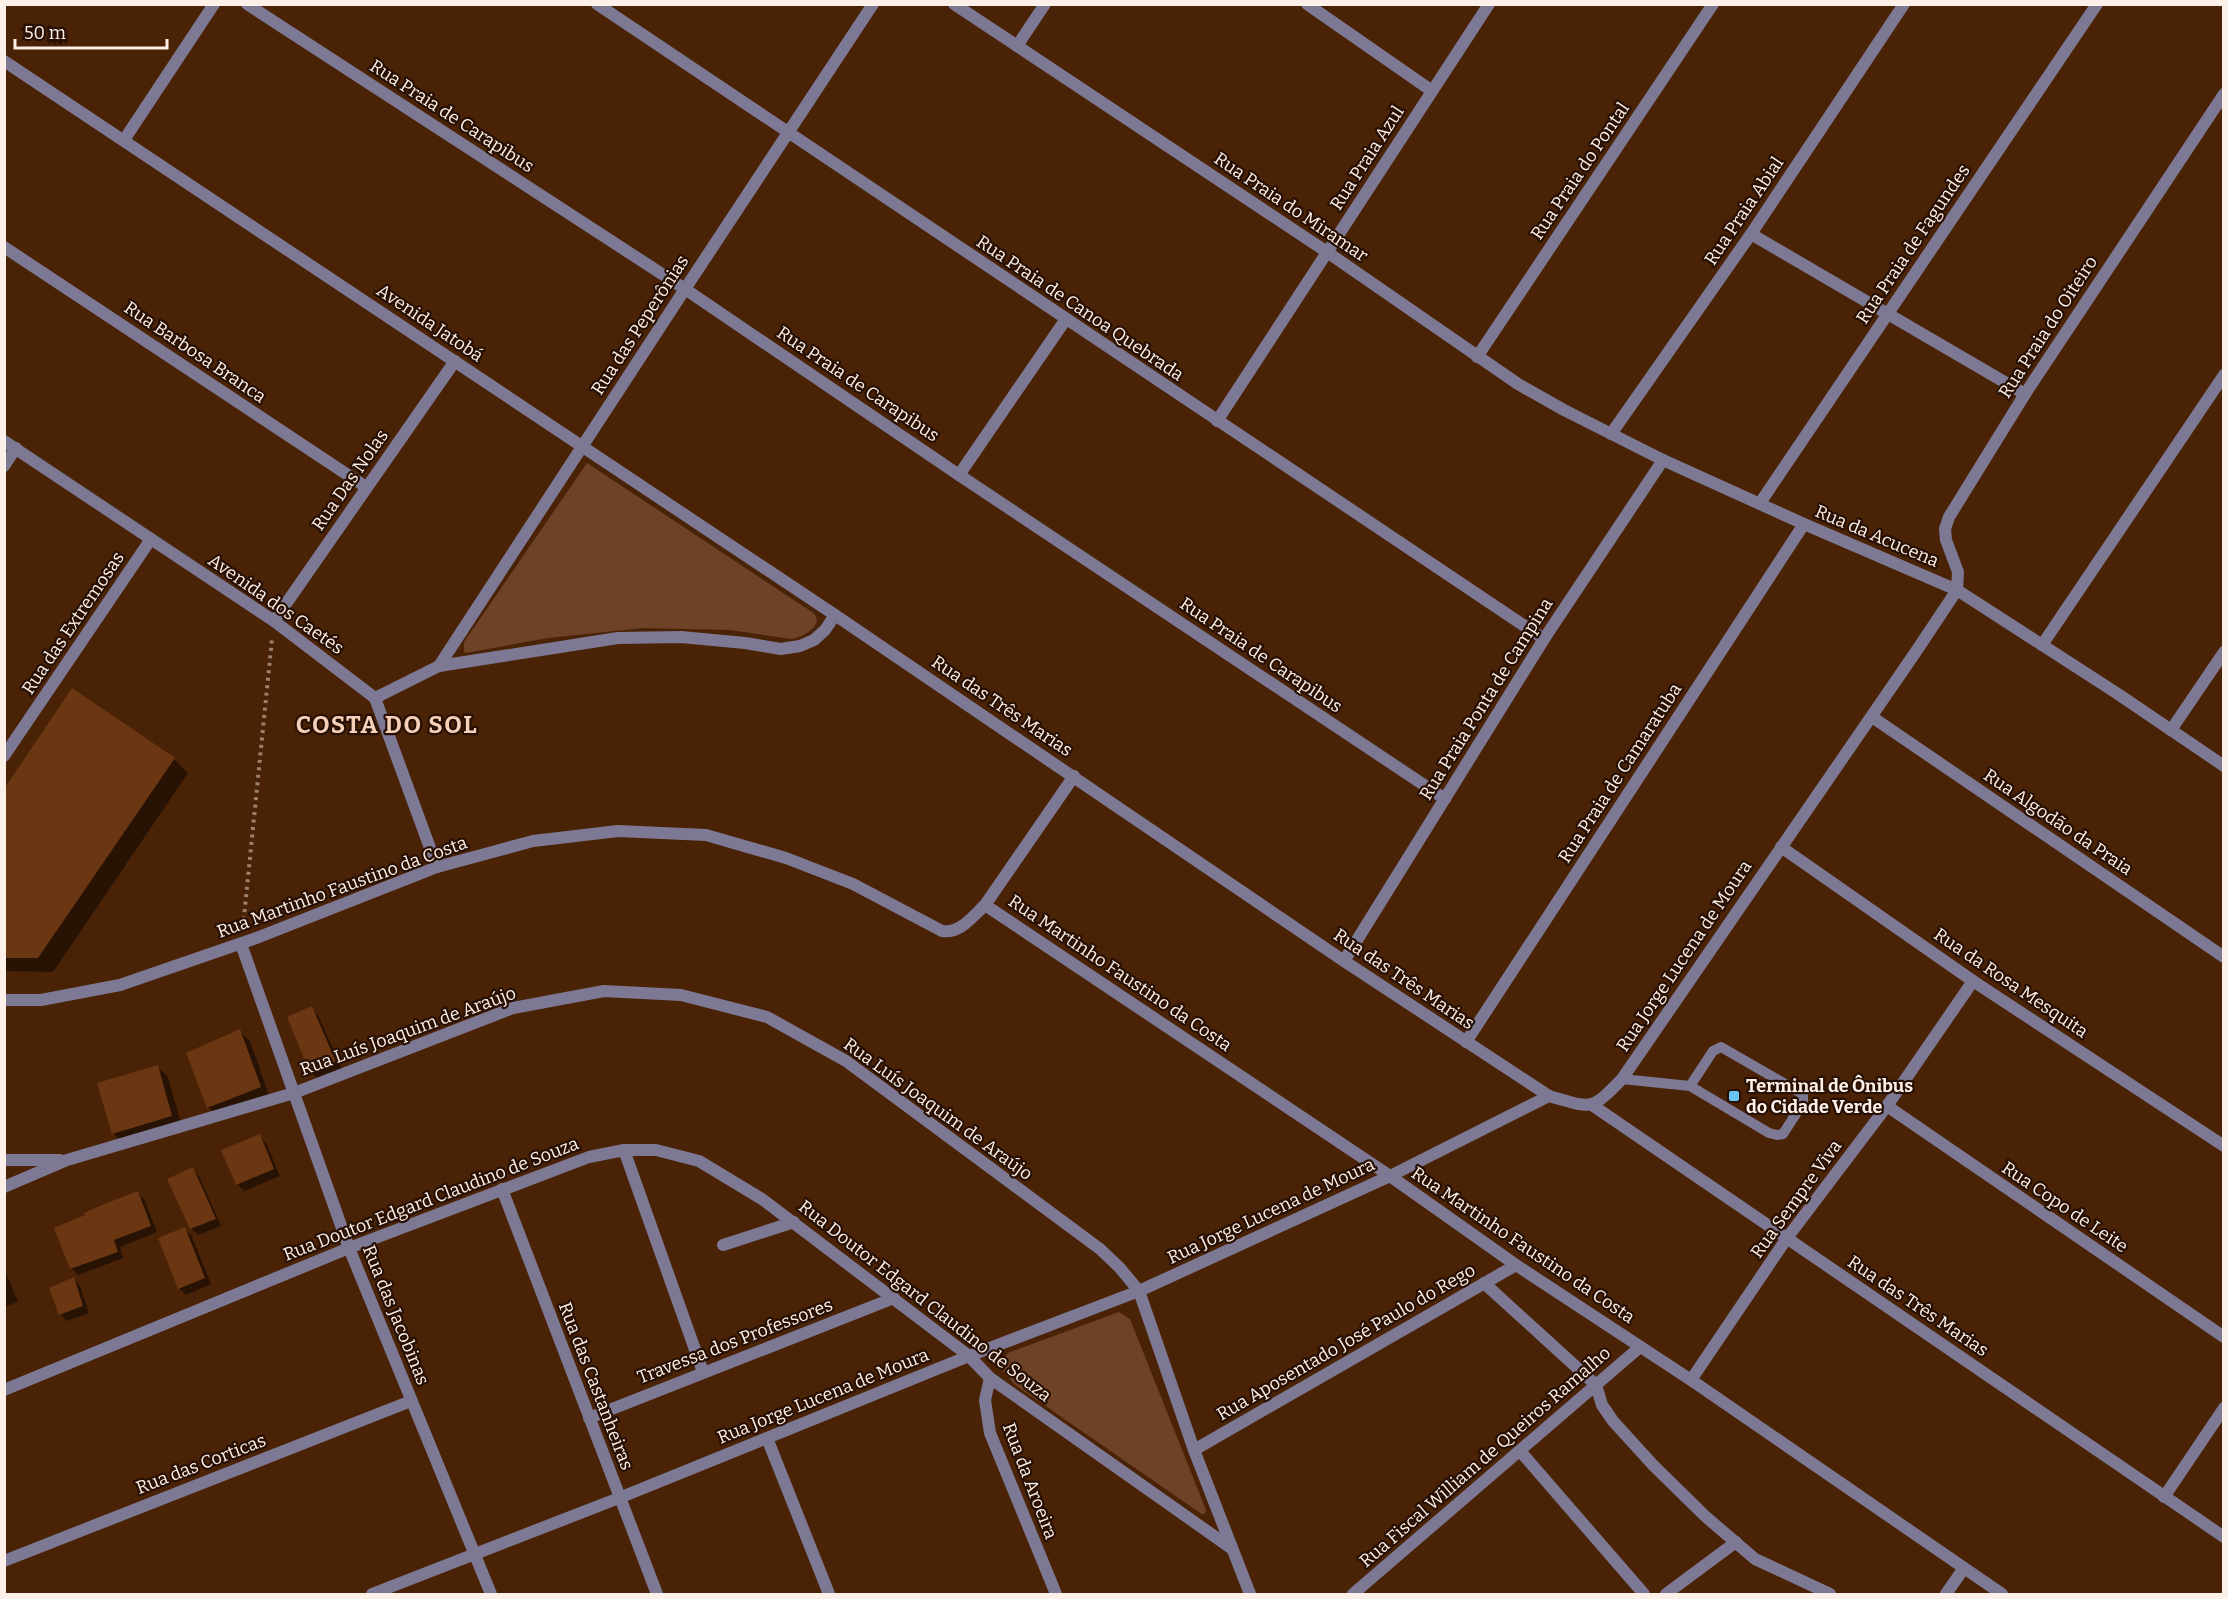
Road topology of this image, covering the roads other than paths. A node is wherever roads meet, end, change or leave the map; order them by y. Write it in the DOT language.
graph roads {
  1 [pos="214,4"];
  2 [pos="247,4"];
  3 [pos="597,4"];
  4 [pos="873,4"];
  5 [pos="954,4"];
  6 [pos="1045,4"];
  7 [pos="1307,4"];
  8 [pos="1489,4"];
  9 [pos="1713,4"];
  10 [pos="1904,4"];
  11 [pos="2097,4"];
  12 [pos="1017,46"];
  13 [pos="4,62"];
  14 [pos="1432,91"];
  15 [pos="2223,94"];
  16 [pos="788,134"];
  17 [pos="124,140"];
  18 [pos="1751,234"];
  19 [pos="4,247"];
  20 [pos="1327,252"];
  21 [pos="685,289"];
  22 [pos="1888,312"];
  23 [pos="1066,319"];
  24 [pos="1477,357"];
  25 [pos="455,361"];
  26 [pos="2223,375"];
  27 [pos="2025,394"];
  28 [pos="1217,421"];
  29 [pos="1611,435"];
  30 [pos="4,441"];
  31 [pos="16,448"];
  32 [pos="582,448"];
  33 [pos="1663,460"];
  34 [pos="4,466"];
  35 [pos="959,475"];
  36 [pos="366,487"];
  37 [pos="1760,503"];
  38 [pos="1804,524"];
  39 [pos="151,539"];
  40 [pos="1957,590"];
  41 [pos="835,615"];
  42 [pos="274,621"];
  43 [pos="1544,639"];
  44 [pos="2042,645"];
  45 [pos="2223,652"];
  46 [pos="439,666"];
  47 [pos="375,698"];
  48 [pos="1872,717"];
  49 [pos="2171,730"];
  50 [pos="4,756"];
  51 [pos="2223,766"];
  52 [pos="1074,776"];
  53 [pos="1445,799"];
  54 [pos="1781,847"];
  55 [pos="437,867"];
  56 [pos="985,905"];
  57 [pos="241,944"];
  58 [pos="2223,957"];
  59 [pos="1344,961"];
  60 [pos="1973,981"];
  61 [pos="4,999"];
  62 [pos="1466,1042"];
  63 [pos="1622,1079"];
  64 [pos="1690,1086"];
  65 [pos="294,1093"];
  66 [pos="1549,1096"];
  67 [pos="1592,1106"];
  68 [pos="1887,1106"];
  69 [pos="2223,1146"];
  70 [pos="624,1150"];
  71 [pos="4,1160"];
  72 [pos="67,1160"];
  73 [pos="1390,1176"];
  74 [pos="4,1187"];
  75 [pos="502,1189"];
  76 [pos="794,1222"];
  77 [pos="1787,1238"];
  78 [pos="723,1245"];
  79 [pos="349,1248"];
  80 [pos="1516,1265"];
  81 [pos="1484,1284"];
  82 [pos="1139,1291"];
  83 [pos="894,1298"];
  84 [pos="2223,1337"];
  85 [pos="1640,1347"];
  86 [pos="969,1356"];
  87 [pos="703,1372"];
  88 [pos="990,1378"];
  89 [pos="1691,1380"];
  90 [pos="1596,1385"];
  91 [pos="4,1390"];
  92 [pos="411,1401"];
  93 [pos="2223,1408"];
  94 [pos="589,1418"];
  95 [pos="767,1438"];
  96 [pos="1194,1450"];
  97 [pos="1520,1451"];
  98 [pos="2164,1497"];
  99 [pos="620,1498"];
  100 [pos="2223,1537"];
  101 [pos="1736,1542"];
  102 [pos="1232,1549"];
  103 [pos="475,1554"];
  104 [pos="4,1560"];
  105 [pos="1964,1569"];
  106 [pos="1824,1593"];
  107 [pos="372,1594"];
  108 [pos="491,1594"];
  109 [pos="657,1594"];
  110 [pos="829,1594"];
  111 [pos="1056,1594"];
  112 [pos="1251,1594"];
  113 [pos="1353,1594"];
  114 [pos="1644,1594"];
  115 [pos="1666,1594"];
  116 [pos="1946,1594"];
  117 [pos="2002,1594"];
  1 -- 17 [label="street"];
  2 -- 21 [label="street, Rua Praia de Carapibus"];
  3 -- 16 [label="street, Rua Praia de Canoa Quebrada"];
  4 -- 16 [label="street, Rua das Peperônias"];
  5 -- 12 [label="street, Rua Praia do Miramar"];
  6 -- 12 [label="street"];
  7 -- 14 [label="street"];
  8 -- 14 [label="street, Rua Praia Azul"];
  9 -- 24 [label="street, Rua Praia do Pontal"];
  10 -- 18 [label="street, Rua Praia Abial"];
  11 -- 22 [label="street, Rua Praia de Fagundes"];
  12 -- 20 [label="street, Rua Praia do Miramar"];
  13 -- 17 [label="street, Avenida Jatobá"];
  14 -- 20 [label="street, Rua Praia Azul"];
  15 -- 27 [label="street, Rua Praia do Oiteiro"];
  16 -- 21 [label="street, Rua das Peperônias"];
  16 -- 23 [label="street, Rua Praia de Canoa Quebrada"];
  17 -- 25 [label="street, Avenida Jatobá"];
  18 -- 22 [label="street"];
  18 -- 29 [label="street, Rua Praia Abial"];
  19 -- 36 [label="street, Rua Barbosa Branca"];
  20 -- 24 [label="street, Rua Praia do Miramar"];
  20 -- 28 [label="street, Rua Praia Azul"];
  21 -- 32 [label="street, Rua das Peperônias"];
  21 -- 35 [label="street, Rua Praia de Carapibus"];
  22 -- 27 [label="street"];
  22 -- 37 [label="street, Rua Praia de Fagundes"];
  23 -- 28 [label="street, Rua Praia de Canoa Quebrada"];
  23 -- 35 [label="street"];
  24 -- 29 [label="street, Rua Praia do Miramar"];
  25 -- 32 [label="street, Avenida Jatobá"];
  25 -- 36 [label="street, Rua Das Nolas"];
  26 -- 44 [label="street"];
  27 -- 40 [label="street, Rua Praia do Oiteiro"];
  28 -- 43 [label="street, Rua Praia de Canoa Quebrada"];
  29 -- 33 [label="street, Rua da Acucena"];
  30 -- 31 [label="street, Avenida dos Caetés"];
  31 -- 34 [label="street"];
  31 -- 39 [label="street, Avenida dos Caetés"];
  32 -- 41 [label="street, Avenida Jatobá"];
  32 -- 46 [label="street, Rua das Peperônias"];
  33 -- 37 [label="street, Rua da Acucena"];
  33 -- 43 [label="street, Rua Praia Ponta de Campina"];
  35 -- 53 [label="street, Rua Praia de Carapibus"];
  36 -- 42 [label="street, Rua Das Nolas"];
  37 -- 38 [label="street, Rua da Acucena"];
  38 -- 40 [label="street, Rua da Acucena"];
  38 -- 62 [label="street, Rua Praia de Camaratuba"];
  39 -- 42 [label="street, Avenida dos Caetés"];
  39 -- 50 [label="street, Rua das Extremosas"];
  40 -- 44 [label="street, Rua da Acucena"];
  40 -- 48 [label="street, Rua Jorge Lucena de Moura"];
  41 -- 46 [label="street"];
  41 -- 52 [label="street, Rua das Três Marias"];
  42 -- 47 [label="street, Avenida dos Caetés"];
  43 -- 53 [label="street, Rua Praia Ponta de Campina"];
  44 -- 49 [label="street, Rua da Acucena"];
  45 -- 49 [label="street"];
  46 -- 47 [label="street"];
  47 -- 55 [label="street"];
  48 -- 54 [label="street, Rua Jorge Lucena de Moura"];
  48 -- 58 [label="street, Rua Algodão da Praia"];
  49 -- 51 [label="street, Rua da Acucena"];
  52 -- 56 [label="street"];
  52 -- 59 [label="street, Rua das Três Marias"];
  53 -- 59 [label="street, Rua Praia Ponta de Campina"];
  54 -- 60 [label="street, Rua da Rosa Mesquita"];
  54 -- 63 [label="street, Rua Jorge Lucena de Moura"];
  55 -- 56 [label="street, Rua Martinho Faustino da Costa"];
  55 -- 57 [label="street, Rua Martinho Faustino da Costa"];
  56 -- 73 [label="street, Rua Martinho Faustino da Costa"];
  57 -- 61 [label="street, Rua Martinho Faustino da Costa"];
  57 -- 65 [label="street, Rua das Jacobinas"];
  59 -- 62 [label="street, Rua das Três Marias"];
  60 -- 68 [label="street, Rua Sempre Viva"];
  60 -- 69 [label="street, Rua da Rosa Mesquita"];
  62 -- 66 [label="street, Rua das Três Marias"];
  63 -- 64 [label="lane"];
  63 -- 67 [label="street, Rua Jorge Lucena de Moura"];
  64 -- 64 [label="lane"];
  65 -- 72 [label="street, Rua Luís Joaquim de Araújo"];
  65 -- 79 [label="street, Rua das Jacobinas"];
  65 -- 82 [label="street, Rua Luís Joaquim de Araújo"];
  66 -- 67 [label="street"];
  66 -- 73 [label="street, Rua Jorge Lucena de Moura"];
  67 -- 77 [label="street, Rua das Três Marias"];
  68 -- 77 [label="street, Rua Sempre Viva"];
  68 -- 84 [label="street, Rua Copo de Leite"];
  70 -- 75 [label="street, Rua Doutor Edgard Claudino de Souza"];
  70 -- 76 [label="street, Rua Doutor Edgard Claudino de Souza"];
  70 -- 87 [label="street"];
  71 -- 72 [label="street"];
  72 -- 74 [label="street, Rua Luís Joaquim de Araújo"];
  73 -- 80 [label="street, Rua Martinho Faustino da Costa"];
  73 -- 82 [label="street, Rua Jorge Lucena de Moura"];
  75 -- 79 [label="street, Rua Doutor Edgard Claudino de Souza"];
  75 -- 94 [label="street, Rua das Castanheiras"];
  76 -- 78 [label="street"];
  76 -- 83 [label="street, Rua Doutor Edgard Claudino de Souza"];
  77 -- 89 [label="street, Rua Sempre Viva"];
  77 -- 98 [label="street, Rua das Três Marias"];
  79 -- 91 [label="street, Rua Doutor Edgard Claudino de Souza"];
  79 -- 92 [label="street, Rua das Jacobinas"];
  80 -- 81 [label="street, Rua Aposentado José Paulo do Rego"];
  80 -- 85 [label="street, Rua Martinho Faustino da Costa"];
  81 -- 90 [label="street"];
  81 -- 96 [label="street, Rua Aposentado José Paulo do Rego"];
  82 -- 86 [label="street, Rua Jorge Lucena de Moura"];
  82 -- 96 [label="street"];
  83 -- 86 [label="street, Rua Doutor Edgard Claudino de Souza"];
  83 -- 87 [label="street, Travessa dos Professores"];
  85 -- 89 [label="street, Rua Martinho Faustino da Costa"];
  85 -- 90 [label="street, Rua Fiscal William de Queiros Ramalho"];
  86 -- 88 [label="street, Rua Doutor Edgard Claudino de Souza"];
  86 -- 95 [label="street, Rua Jorge Lucena de Moura"];
  87 -- 94 [label="street, Travessa dos Professores"];
  88 -- 102 [label="street, Rua Doutor Edgard Claudino de Souza"];
  88 -- 111 [label="street, Rua da Aroeira"];
  89 -- 105 [label="street, Rua Martinho Faustino da Costa"];
  90 -- 97 [label="street, Rua Fiscal William de Queiros Ramalho"];
  90 -- 101 [label="street"];
  92 -- 103 [label="street, Rua das Jacobinas"];
  92 -- 104 [label="street, Rua das Corticas"];
  93 -- 98 [label="street"];
  94 -- 99 [label="street, Rua das Castanheiras"];
  95 -- 99 [label="street, Rua Jorge Lucena de Moura"];
  95 -- 110 [label="street"];
  96 -- 102 [label="street"];
  97 -- 113 [label="street, Rua Fiscal William de Queiros Ramalho"];
  97 -- 114 [label="street"];
  98 -- 100 [label="street, Rua das Três Marias"];
  99 -- 103 [label="street, Rua Jorge Lucena de Moura"];
  99 -- 109 [label="street, Rua das Castanheiras"];
  101 -- 106 [label="street"];
  101 -- 115 [label="street"];
  102 -- 112 [label="street"];
  103 -- 107 [label="street, Rua Jorge Lucena de Moura"];
  103 -- 108 [label="street, Rua das Jacobinas"];
  105 -- 116 [label="street"];
  105 -- 117 [label="street, Rua Martinho Faustino da Costa"];
}
